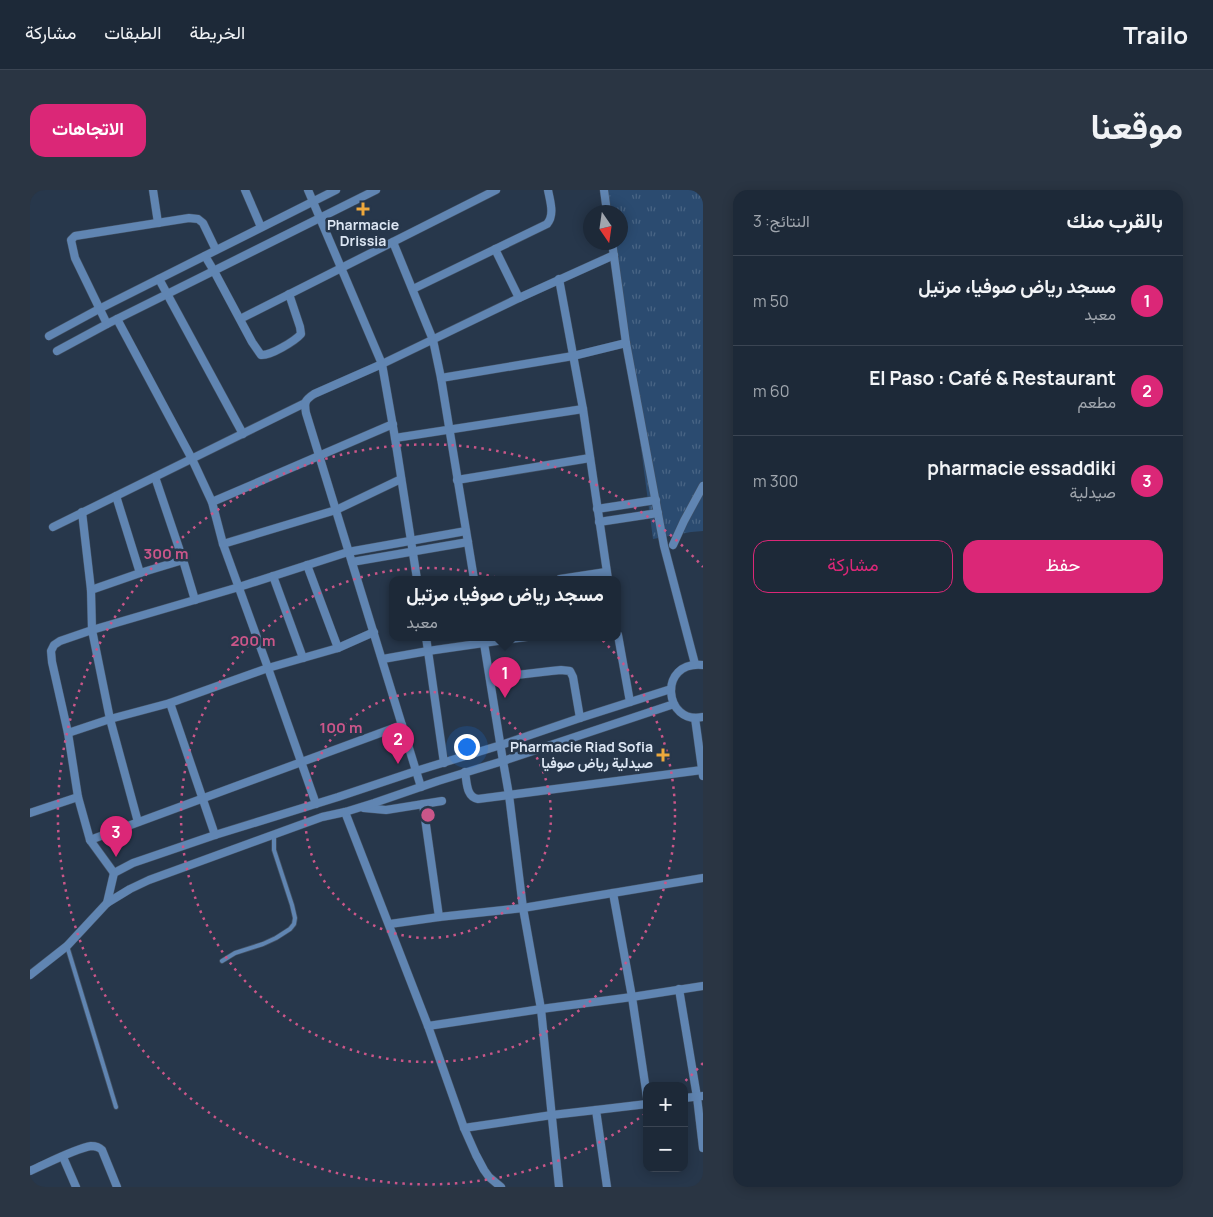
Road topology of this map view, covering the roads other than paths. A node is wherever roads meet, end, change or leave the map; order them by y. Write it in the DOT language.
graph roads {
  1 [pos="153,190"];
  2 [pos="245,190"];
  3 [pos="308,190"];
  4 [pos="336,190"];
  5 [pos="376,190"];
  6 [pos="496,190"];
  7 [pos="548,190"];
  8 [pos="604,190"];
  9 [pos="312,202"];
  10 [pos="606,205"];
  11 [pos="320,218"];
  12 [pos="158,223"];
  13 [pos="261,227"];
  14 [pos="393,242"];
  15 [pos="495,249"];
  16 [pos="216,250"];
  17 [pos="613,250"];
  18 [pos="614,255"];
  19 [pos="205,256"];
  20 [pos="340,268"];
  21 [pos="214,271"];
  22 [pos="159,279"];
  23 [pos="559,279"];
  24 [pos="413,289"];
  25 [pos="168,294"];
  26 [pos="289,294"];
  27 [pos="519,298"];
  28 [pos="99,309"];
  29 [pos="116,319"];
  30 [pos="240,319"];
  31 [pos="107,324"];
  32 [pos="49,336"];
  33 [pos="433,340"];
  34 [pos="626,343"];
  35 [pos="57,351"];
  36 [pos="573,356"];
  37 [pos="382,364"];
  38 [pos="441,378"];
  39 [pos="305,403"];
  40 [pos="582,409"];
  41 [pos="392,424"];
  42 [pos="450,428"];
  43 [pos="243,434"];
  44 [pos="395,438"];
  45 [pos="320,454"];
  46 [pos="192,458"];
  47 [pos="590,458"];
  48 [pos="155,477"];
  49 [pos="401,479"];
  50 [pos="457,480"];
  51 [pos="703,486"];
  52 [pos="116,496"];
  53 [pos="656,500"];
  54 [pos="212,502"];
  55 [pos="597,509"];
  56 [pos="336,510"];
  57 [pos="82,512"];
  58 [pos="658,513"];
  59 [pos="599,522"];
  60 [pos="53,526"];
  61 [pos="466,531"];
  62 [pos="410,540"];
  63 [pos="468,542"];
  64 [pos="223,544"];
  65 [pos="673,545"];
  66 [pos="412,551"];
  67 [pos="348,552"];
  68 [pos="183,560"];
  69 [pos="352,562"];
  70 [pos="307,565"];
  71 [pos="140,572"];
  72 [pos="273,576"];
  73 [pos="416,576"];
  74 [pos="474,576"];
  75 [pos="607,576"];
  76 [pos="239,587"];
  77 [pos="91,590"];
  78 [pos="195,600"];
  79 [pos="92,630"];
  80 [pos="374,632"];
  81 [pos="427,641"];
  82 [pos="475,641"];
  83 [pos="484,641"];
  84 [pos="619,641"];
  85 [pos="338,648"];
  86 [pos="428,651"];
  87 [pos="303,658"];
  88 [pos="703,658"];
  89 [pos="383,659"];
  90 [pos="698,663"];
  91 [pos="268,668"];
  92 [pos="490,678"];
  93 [pos="670,689"];
  94 [pos="630,702"];
  95 [pos="170,703"];
  96 [pos="674,704"];
  97 [pos="699,717"];
  98 [pos="580,718"];
  99 [pos="110,719"];
  100 [pos="402,725"];
  101 [pos="68,733"];
  102 [pos="501,745"];
  103 [pos="503,761"];
  104 [pos="302,762"];
  105 [pos="444,763"];
  106 [pos="416,771"];
  107 [pos="465,772"];
  108 [pos="703,773"];
  109 [pos="421,787"];
  110 [pos="509,795"];
  111 [pos="78,797"];
  112 [pos="203,798"];
  113 [pos="442,801"];
  114 [pos="316,804"];
  115 [pos="423,804"];
  116 [pos="360,808"];
  117 [pos="345,812"];
  118 [pos="30,813"];
  119 [pos="138,822"];
  120 [pos="274,834"];
  121 [pos="215,835"];
  122 [pos="90,840"];
  123 [pos="114,873"];
  124 [pos="703,878"];
  125 [pos="613,893"];
  126 [pos="107,903"];
  127 [pos="523,908"];
  128 [pos="439,917"];
  129 [pos="390,924"];
  130 [pos="67,946"];
  131 [pos="222,961"];
  132 [pos="30,975"];
  133 [pos="703,986"];
  134 [pos="679,990"];
  135 [pos="632,997"];
  136 [pos="541,1009"];
  137 [pos="428,1026"];
  138 [pos="645,1082"];
  139 [pos="700,1096"];
  140 [pos="643,1104"];
  141 [pos="116,1107"];
  142 [pos="596,1110"];
  143 [pos="552,1115"];
  144 [pos="464,1128"];
  145 [pos="703,1148"];
  146 [pos="63,1157"];
  147 [pos="30,1171"];
  148 [pos="76,1187"];
  149 [pos="117,1187"];
  150 [pos="501,1187"];
  151 [pos="559,1187"];
  152 [pos="607,1187"];
  1 -- 12 [label="street"];
  2 -- 13 [label="street"];
  3 -- 9 [label="street"];
  4 -- 9 [label="street"];
  5 -- 11 [label="street"];
  6 -- 14 [label="street"];
  7 -- 15 [label="street"];
  8 -- 10 [label="street"];
  9 -- 11 [label="street"];
  9 -- 13 [label="street"];
  11 -- 20 [label="street"];
  11 -- 21 [label="street"];
  12 -- 16 [label="street"];
  12 -- 28 [label="street"];
  13 -- 16 [label="street"];
  14 -- 20 [label="street"];
  14 -- 24 [label="street"];
  15 -- 24 [label="street"];
  15 -- 27 [label="street"];
  16 -- 19 [label="street"];
  17 -- 18 [label="street"];
  18 -- 23 [label="street"];
  18 -- 34 [label="street"];
  19 -- 21 [label="street"];
  19 -- 22 [label="street"];
  20 -- 26 [label="street"];
  20 -- 37 [label="street"];
  21 -- 25 [label="street"];
  21 -- 30 [label="street"];
  22 -- 25 [label="street"];
  22 -- 28 [label="street"];
  23 -- 27 [label="street"];
  23 -- 36 [label="street"];
  24 -- 33 [label="street"];
  25 -- 29 [label="street"];
  25 -- 43 [label="street"];
  26 -- 30 [label="street"];
  26 -- 30 [label="street"];
  27 -- 33 [label="street"];
  28 -- 31 [label="street"];
  28 -- 32 [label="street"];
  29 -- 31 [label="street"];
  29 -- 46 [label="street"];
  31 -- 35 [label="street"];
  33 -- 37 [label="street"];
  33 -- 38 [label="street"];
  34 -- 36 [label="street"];
  34 -- 53 [label="street"];
  36 -- 38 [label="street"];
  36 -- 40 [label="street"];
  37 -- 39 [label="street"];
  37 -- 41 [label="street"];
  38 -- 42 [label="street"];
  39 -- 43 [label="street"];
  39 -- 45 [label="street"];
  40 -- 42 [label="street"];
  40 -- 47 [label="street"];
  41 -- 44 [label="street"];
  41 -- 45 [label="street"];
  42 -- 44 [label="street"];
  42 -- 50 [label="street"];
  43 -- 46 [label="street"];
  44 -- 49 [label="street"];
  45 -- 54 [label="street"];
  45 -- 56 [label="street"];
  46 -- 48 [label="street"];
  46 -- 54 [label="street"];
  47 -- 50 [label="street"];
  47 -- 55 [label="street"];
  48 -- 52 [label="street"];
  48 -- 68 [label="street"];
  49 -- 56 [label="street"];
  49 -- 62 [label="street"];
  50 -- 61 [label="street"];
  51 -- 65 [label="street"];
  52 -- 57 [label="street"];
  52 -- 71 [label="street"];
  53 -- 55 [label="street"];
  53 -- 58 [label="street"];
  54 -- 64 [label="street"];
  55 -- 59 [label="street"];
  56 -- 64 [label="street"];
  56 -- 67 [label="street"];
  57 -- 60 [label="street"];
  57 -- 77 [label="street"];
  58 -- 59 [label="street"];
  58 -- 90 [label="street"];
  59 -- 75 [label="street"];
  61 -- 62 [label="street"];
  61 -- 63 [label="street"];
  62 -- 66 [label="street"];
  62 -- 67 [label="street"];
  63 -- 66 [label="street"];
  63 -- 74 [label="street"];
  64 -- 76 [label="street"];
  66 -- 69 [label="street"];
  66 -- 73 [label="street"];
  67 -- 69 [label="street"];
  67 -- 70 [label="street"];
  68 -- 71 [label="street"];
  68 -- 78 [label="street"];
  69 -- 80 [label="street"];
  70 -- 72 [label="street"];
  70 -- 85 [label="street"];
  71 -- 77 [label="street"];
  72 -- 76 [label="street"];
  72 -- 87 [label="street"];
  76 -- 78 [label="street"];
  76 -- 91 [label="street"];
  77 -- 79 [label="street"];
  78 -- 79 [label="street"];
  79 -- 99 [label="street"];
  79 -- 101 [label="street"];
  80 -- 85 [label="street"];
  80 -- 89 [label="street"];
  81 -- 86 [label="street"];
  82 -- 86 [label="street"];
  83 -- 92 [label="street"];
  84 -- 94 [label="street"];
  85 -- 87 [label="street"];
  86 -- 89 [label="street"];
  86 -- 105 [label="street"];
  87 -- 91 [label="street"];
  88 -- 90 [label="street"];
  89 -- 100 [label="street"];
  90 -- 93 [label="street"];
  91 -- 95 [label="street"];
  91 -- 104 [label="street"];
  92 -- 98 [label="street"];
  92 -- 102 [label="street"];
  93 -- 94 [label="street"];
  93 -- 96 [label="street"];
  94 -- 98 [label="street"];
  95 -- 99 [label="street"];
  95 -- 112 [label="street"];
  96 -- 97 [label="street"];
  96 -- 103 [label="street"];
  97 -- 108 [label="street"];
  98 -- 102 [label="street"];
  99 -- 101 [label="street"];
  99 -- 119 [label="street"];
  100 -- 104 [label="street"];
  100 -- 106 [label="street"];
  101 -- 111 [label="street"];
  102 -- 103 [label="street"];
  102 -- 105 [label="street"];
  103 -- 107 [label="street"];
  103 -- 110 [label="street"];
  104 -- 112 [label="street"];
  104 -- 114 [label="street"];
  105 -- 106 [label="street"];
  106 -- 109 [label="street"];
  106 -- 114 [label="street"];
  107 -- 109 [label="street"];
  107 -- 110 [label="street"];
  108 -- 110 [label="street"];
  109 -- 116 [label="street"];
  110 -- 127 [label="street"];
  111 -- 118 [label="street"];
  111 -- 122 [label="street"];
  112 -- 119 [label="street"];
  112 -- 121 [label="street"];
  113 -- 115 [label="street"];
  114 -- 121 [label="street"];
  115 -- 116 [label="street"];
  115 -- 128 [label="street"];
  116 -- 117 [label="street"];
  117 -- 120 [label="street"];
  117 -- 129 [label="street"];
  119 -- 122 [label="street"];
  120 -- 126 [label="street"];
  120 -- 131 [label="lane"];
  121 -- 123 [label="street"];
  122 -- 123 [label="street"];
  123 -- 126 [label="street"];
  124 -- 125 [label="street"];
  125 -- 127 [label="street"];
  125 -- 135 [label="street"];
  126 -- 130 [label="street"];
  127 -- 128 [label="street"];
  127 -- 136 [label="street"];
  128 -- 129 [label="street"];
  129 -- 137 [label="street"];
  130 -- 132 [label="street"];
  130 -- 141 [label="lane"];
  133 -- 134 [label="street"];
  134 -- 135 [label="street"];
  134 -- 139 [label="street"];
  135 -- 136 [label="street"];
  135 -- 138 [label="street"];
  136 -- 137 [label="street"];
  136 -- 143 [label="street"];
  137 -- 144 [label="street"];
  139 -- 145 [label="street"];
  140 -- 142 [label="street"];
  142 -- 143 [label="street"];
  142 -- 152 [label="street"];
  143 -- 144 [label="street"];
  143 -- 151 [label="street"];
  144 -- 150 [label="street"];
  146 -- 147 [label="street"];
  146 -- 148 [label="street"];
  146 -- 149 [label="street"];
}
